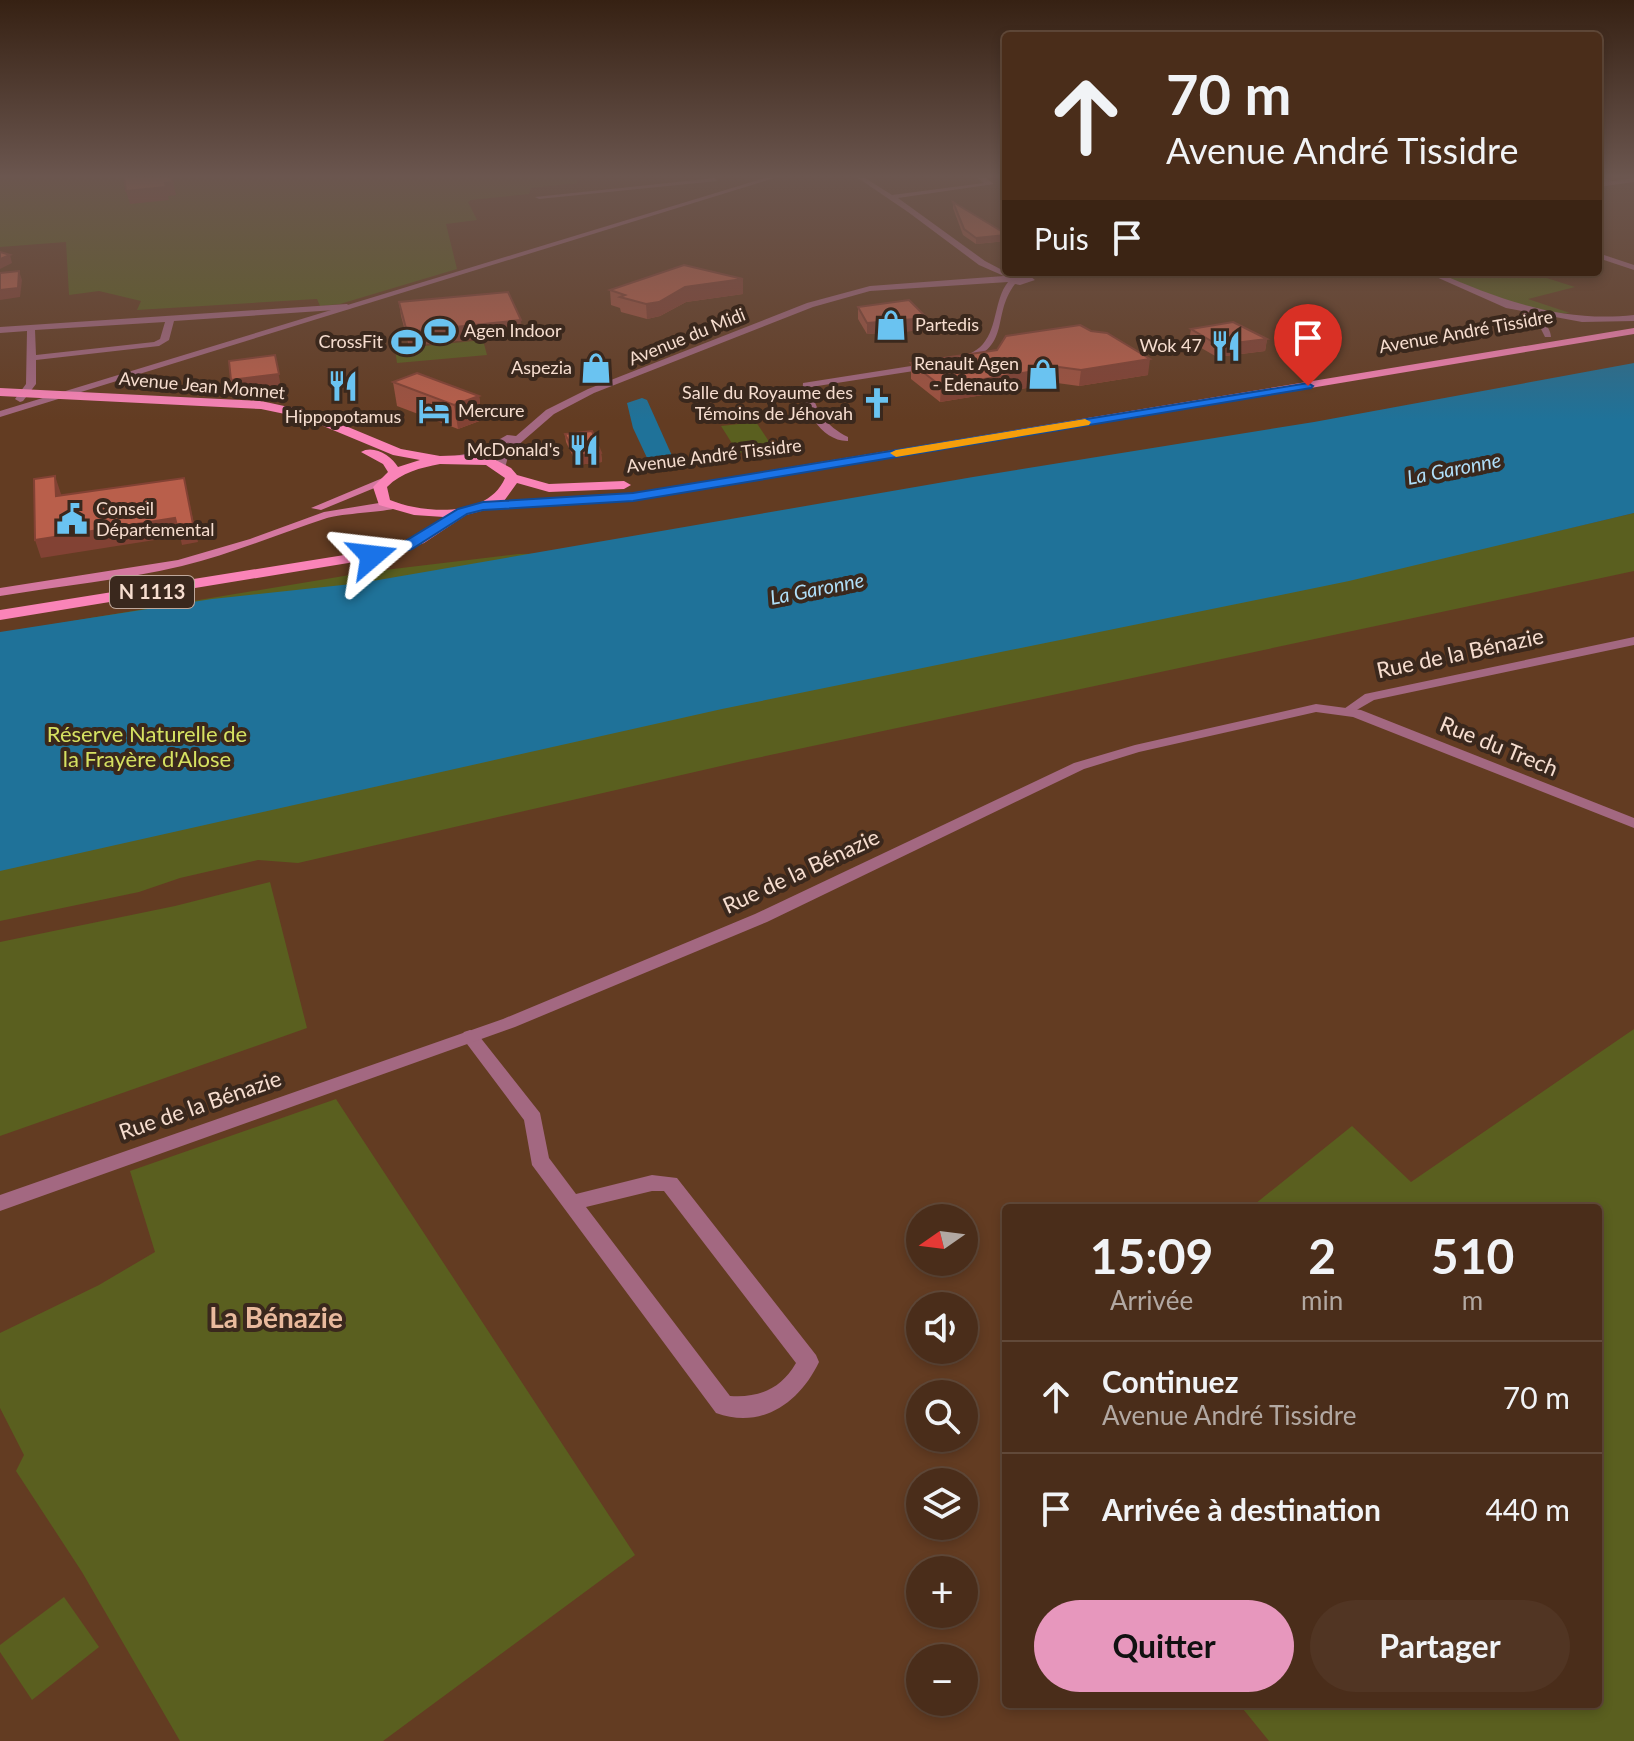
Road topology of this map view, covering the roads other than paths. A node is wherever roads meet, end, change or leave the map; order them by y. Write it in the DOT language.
graph roads {
  1 [pos="510,257"];
  2 [pos="974,257"];
  3 [pos="1604,257"];
  4 [pos="1634,268"];
  5 [pos="1002,275"];
  6 [pos="1004,276"];
  7 [pos="1031,276"];
  8 [pos="1439,276"];
  9 [pos="1009,279"];
  10 [pos="1499,301"];
  11 [pos="347,307"];
  12 [pos="170,319"];
  13 [pos="1634,320"];
  14 [pos="31,328"];
  15 [pos="0,330"];
  16 [pos="1634,331"];
  17 [pos="1548,335"];
  18 [pos="31,358"];
  19 [pos="0,392"];
  20 [pos="69,394"];
  21 [pos="23,396"];
  22 [pos="0,398"];
  23 [pos="46,401"];
  24 [pos="0,414"];
  25 [pos="1069,425"];
  26 [pos="530,427"];
  27 [pos="844,439"];
  28 [pos="921,448"];
  29 [pos="447,460"];
  30 [pos="501,466"];
  31 [pos="390,476"];
  32 [pos="512,478"];
  33 [pos="483,506"];
  34 [pos="396,509"];
  35 [pos="462,511"];
  36 [pos="304,566"];
  37 [pos="0,583"];
  38 [pos="0,592"];
  39 [pos="0,615"];
  40 [pos="1634,641"];
  41 [pos="1348,711"];
  42 [pos="1634,823"];
  43 [pos="470,1036"];
  44 [pos="0,1203"];
  45 [pos="571,1203"];
  1 -- 11 [label="street"];
  2 -- 5 [label="street"];
  3 -- 4 [label="street"];
  6 -- 9 [label="street"];
  7 -- 9 [label="street"];
  8 -- 10 [label="street"];
  9 -- 26 [label="street, Avenue du Midi"];
  9 -- 27 [label="street"];
  10 -- 13 [label="street"];
  10 -- 17 [label="street"];
  11 -- 12 [label="street"];
  11 -- 20 [label="street"];
  12 -- 14 [label="street"];
  12 -- 18 [label="street"];
  13 -- 17 [label="main road, Avenue André Tissidre"];
  14 -- 15 [label="street"];
  14 -- 18 [label="street"];
  16 -- 25 [label="main road, Avenue André Tissidre"];
  17 -- 25 [label="main road, Avenue André Tissidre"];
  18 -- 21 [label="street"];
  19 -- 21 [label="main road, Avenue Jean Monnet"];
  20 -- 21 [label="main road, Avenue Jean Monnet"];
  20 -- 23 [label="street"];
  20 -- 29 [label="main road, Avenue Jean Monnet"];
  21 -- 22 [label="main road, Avenue Jean Monnet"];
  21 -- 23 [label="main road, Avenue Jean Monnet"];
  23 -- 24 [label="street"];
  23 -- 31 [label="main road, Avenue Jean Monnet"];
  25 -- 28 [label="main road, Avenue André Tissidre"];
  26 -- 29 [label="street, Avenue du Midi"];
  26 -- 30 [label="street, Avenue du Midi"];
  28 -- 32 [label="main road, Avenue André Tissidre"];
  28 -- 33 [label="main road, Avenue André Tissidre"];
  29 -- 30 [label="main road, Avenue Jean Monnet"];
  29 -- 31 [label="main road"];
  30 -- 32 [label="main road"];
  31 -- 34 [label="main road"];
  31 -- 37 [label="main road"];
  32 -- 33 [label="main road"];
  33 -- 35 [label="main road, Avenue André Tissidre"];
  34 -- 35 [label="main road"];
  34 -- 36 [label="main road, N 1113"];
  34 -- 38 [label="main road"];
  35 -- 36 [label="main road, N 1113"];
  36 -- 39 [label="main road, N 1113"];
  40 -- 41 [label="street, Rue de la Bénazie"];
  41 -- 42 [label="street, Rue du Trech"];
  41 -- 43 [label="street, Rue de la Bénazie"];
  43 -- 44 [label="street, Rue de la Bénazie"];
  43 -- 45 [label="street"];
  45 -- 45 [label="street"];
}
